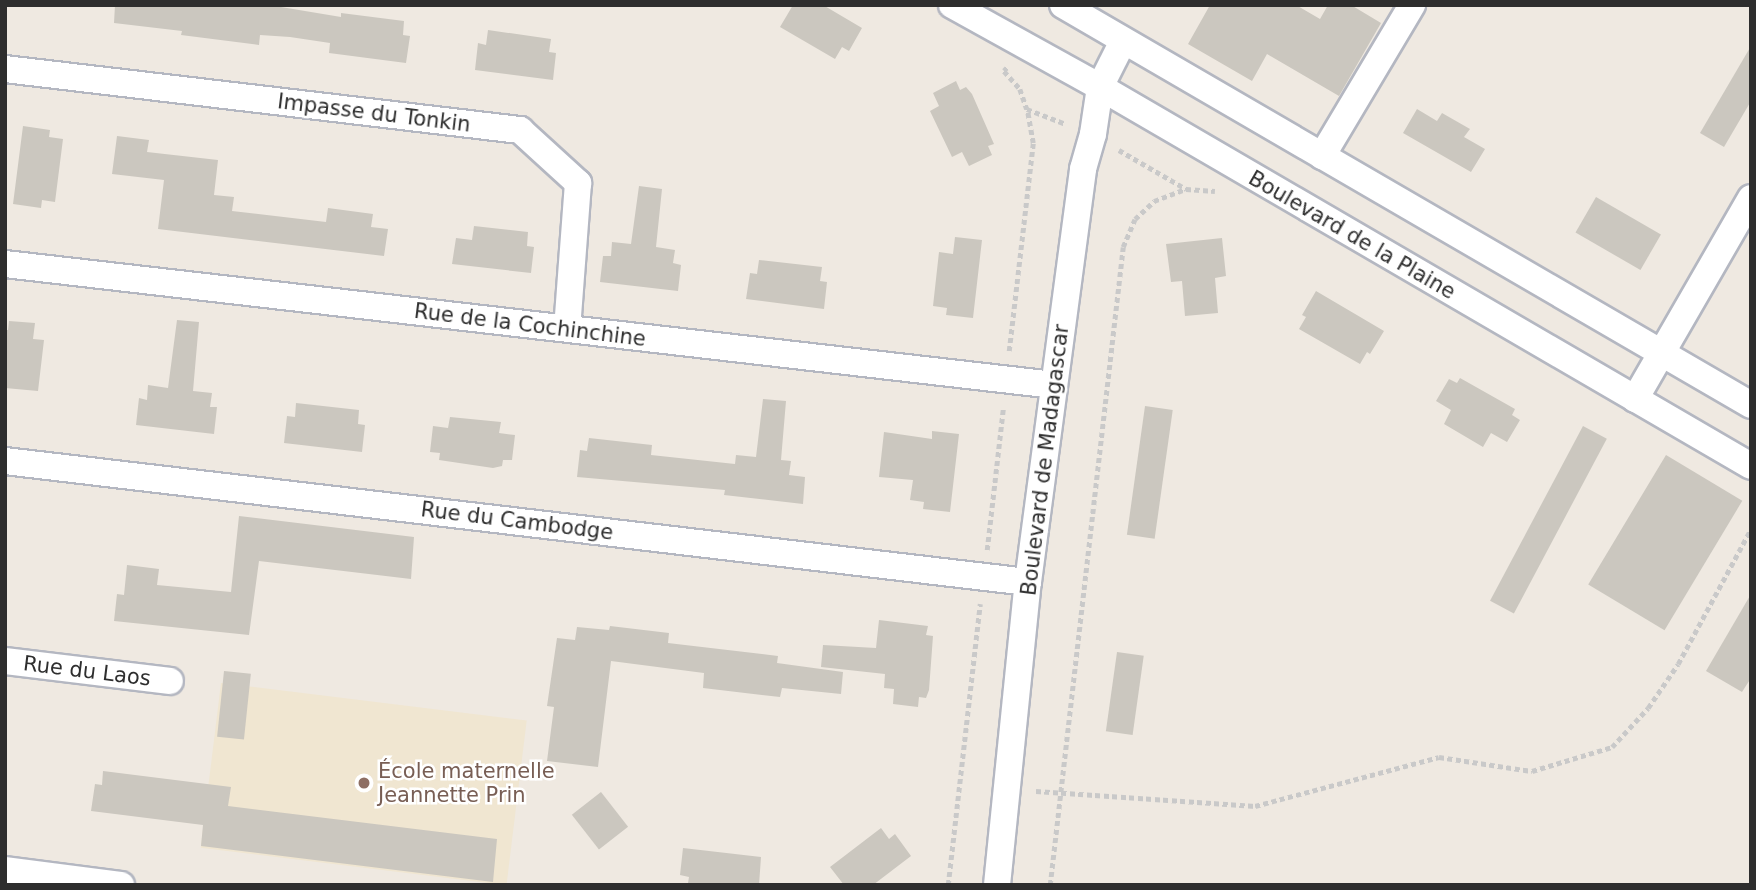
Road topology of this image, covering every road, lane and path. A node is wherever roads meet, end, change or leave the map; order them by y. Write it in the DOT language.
graph roads {
  1 [pos="1063,5"];
  2 [pos="1412,5"];
  3 [pos="958,7"];
  4 [pos="1122,43"];
  5 [pos="5,69"];
  6 [pos="1100,87"];
  7 [pos="1027,109"];
  8 [pos="1322,156"];
  9 [pos="1186,189"];
  10 [pos="1751,198"];
  11 [pos="5,264"];
  12 [pos="567,329"];
  13 [pos="1660,352"];
  14 [pos="1006,380"];
  15 [pos="1054,385"];
  16 [pos="1635,399"];
  17 [pos="1751,405"];
  18 [pos="5,461"];
  19 [pos="1751,466"];
  20 [pos="1751,529"];
  21 [pos="984,576"];
  22 [pos="1028,582"];
  23 [pos="5,661"];
  24 [pos="170,681"];
  25 [pos="1007,790"];
  26 [pos="1061,793"];
  27 [pos="5,870"];
  28 [pos="121,885"];
  29 [pos="948,885"];
  30 [pos="997,885"];
  31 [pos="1050,885"];
  1 -- 4 [label="street"];
  2 -- 8 [label="street"];
  3 -- 6 [label="street, Boulevard de la Plaine"];
  4 -- 6 [label="street, Boulevard de Madagascar"];
  4 -- 8 [label="street"];
  5 -- 12 [label="street, Impasse du Tonkin"];
  6 -- 15 [label="street, Boulevard de Madagascar"];
  6 -- 16 [label="street, Boulevard de la Plaine"];
  7 -- 14 [label="path"];
  8 -- 13 [label="street"];
  9 -- 26 [label="path"];
  10 -- 13 [label="street"];
  11 -- 12 [label="street, Rue de la Cochinchine"];
  12 -- 14 [label="street, Rue de la Cochinchine"];
  13 -- 16 [label="street"];
  13 -- 17 [label="street"];
  14 -- 15 [label="street, Rue de la Cochinchine"];
  14 -- 21 [label="path"];
  15 -- 22 [label="street, Boulevard de Madagascar"];
  16 -- 19 [label="street, Boulevard de la Plaine"];
  18 -- 21 [label="street, Rue du Cambodge"];
  20 -- 26 [label="path"];
  21 -- 22 [label="street, Rue du Cambodge"];
  21 -- 29 [label="path"];
  22 -- 25 [label="street, Boulevard de Madagascar"];
  23 -- 24 [label="street, Rue du Laos"];
  25 -- 26 [label="path"];
  25 -- 30 [label="street, Boulevard de Madagascar"];
  26 -- 31 [label="path"];
  27 -- 28 [label="street"];
}
